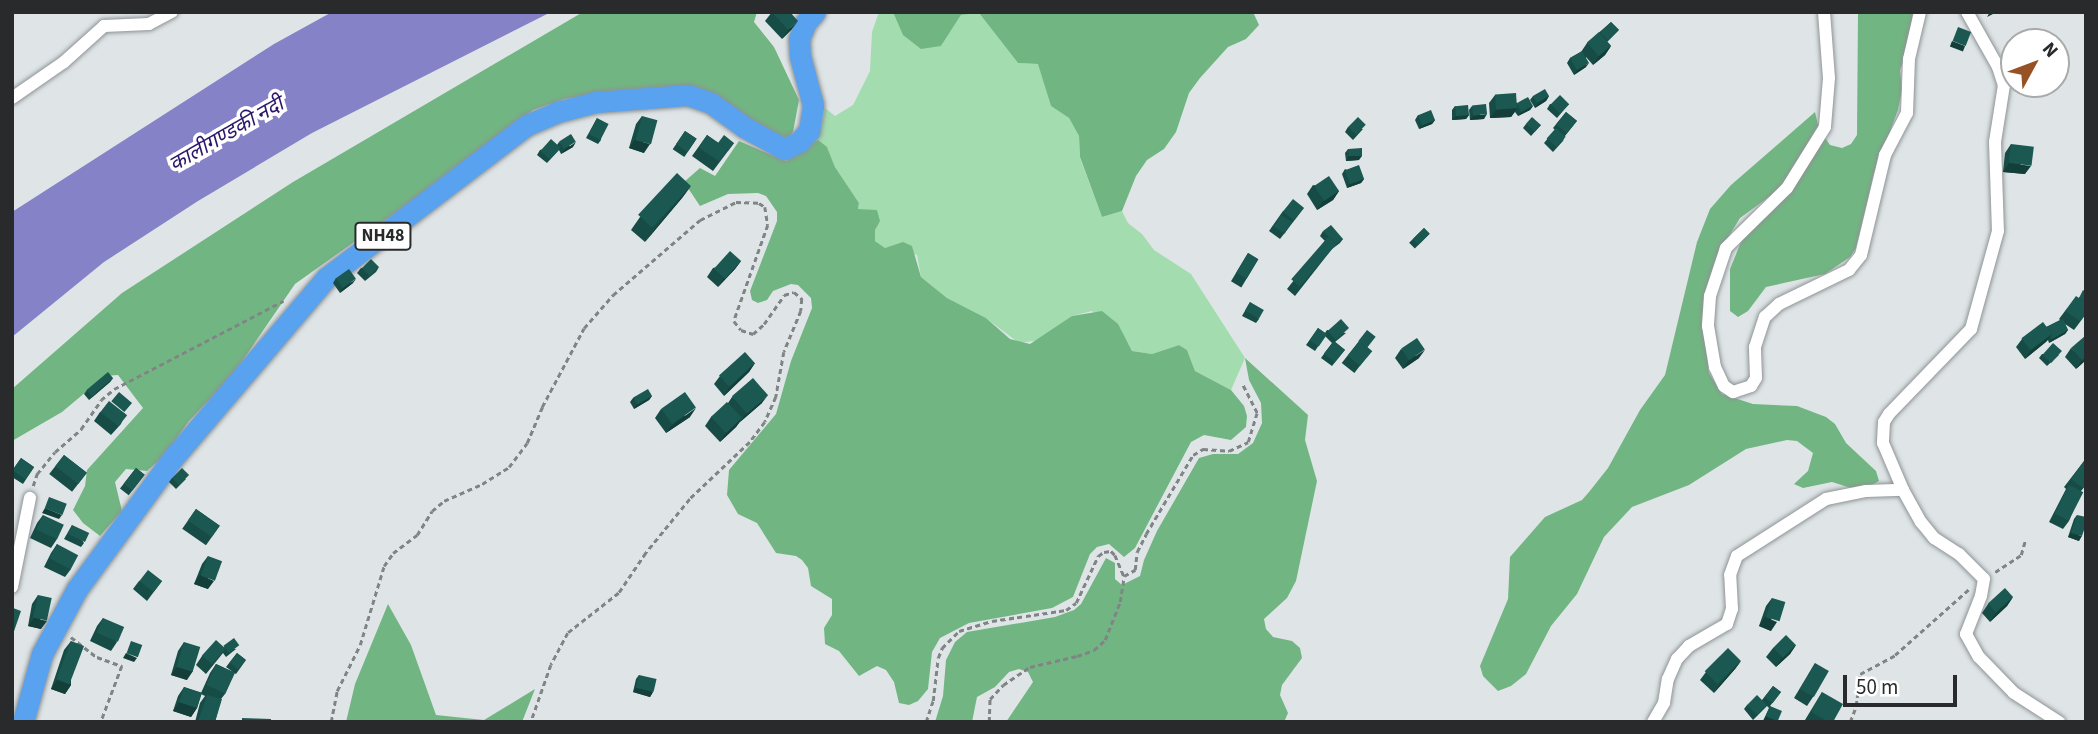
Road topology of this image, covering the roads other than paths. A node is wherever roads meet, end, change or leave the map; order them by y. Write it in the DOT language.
graph roads {
  1 [pos="172,12"];
  2 [pos="815,12"];
  3 [pos="1824,12"];
  4 [pos="1920,12"];
  5 [pos="1966,12"];
  6 [pos="12,98"];
  7 [pos="1902,490"];
  8 [pos="30,498"];
  9 [pos="12,587"];
  10 [pos="23,722"];
  11 [pos="1653,722"];
  12 [pos="2059,722"];
  1 -- 6 [label="street"];
  2 -- 10 [label="highway, NH48"];
  3 -- 4 [label="street"];
  5 -- 7 [label="street"];
  7 -- 11 [label="street"];
  7 -- 12 [label="street"];
  8 -- 9 [label="street"];
}
